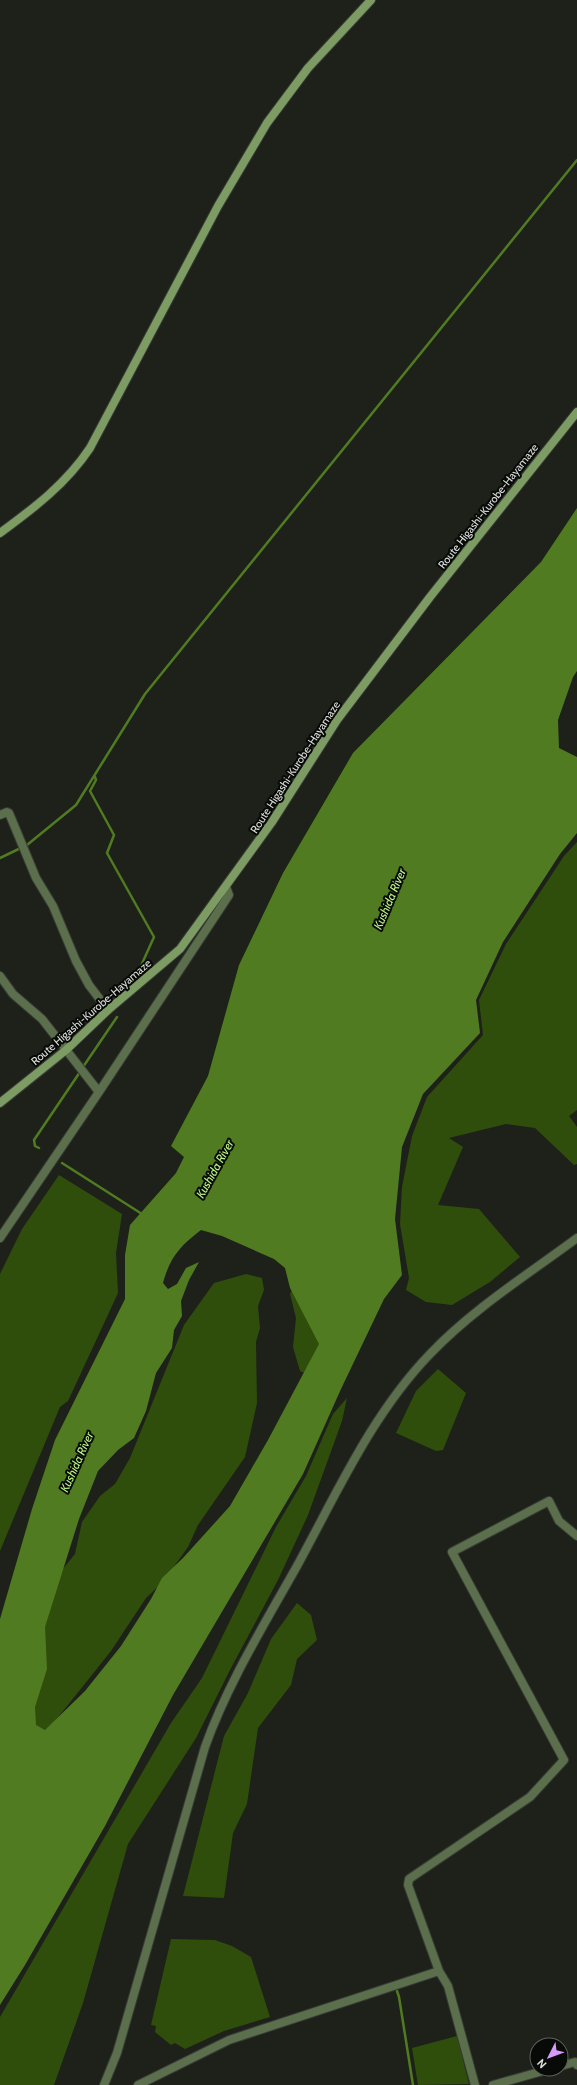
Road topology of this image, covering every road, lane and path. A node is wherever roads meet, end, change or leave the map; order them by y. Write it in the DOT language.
graph roads {
  1 [pos="372,0"];
  2 [pos="577,412"];
  3 [pos="0,534"];
  4 [pos="0,815"];
  5 [pos="226,887"];
  6 [pos="0,976"];
  7 [pos="108,1010"];
  8 [pos="67,1052"];
  9 [pos="99,1092"];
  10 [pos="0,1103"];
  11 [pos="0,1238"];
  12 [pos="577,1238"];
  13 [pos="577,1536"];
  14 [pos="439,1971"];
  15 [pos="529,2075"];
  16 [pos="104,2085"];
  17 [pos="138,2085"];
  18 [pos="475,2085"];
  19 [pos="493,2085"];
  1 -- 3 [label="main road"];
  2 -- 5 [label="main road, Route Higashi-Kurobe-Hayamaze"];
  4 -- 7 [label="street"];
  5 -- 7 [label="main road, Route Higashi-Kurobe-Hayamaze"];
  5 -- 9 [label="street"];
  6 -- 8 [label="street"];
  7 -- 8 [label="main road, Route Higashi-Kurobe-Hayamaze"];
  8 -- 9 [label="street"];
  8 -- 10 [label="main road, Route Higashi-Kurobe-Hayamaze"];
  9 -- 11 [label="street"];
  12 -- 16 [label="street"];
  13 -- 14 [label="street"];
  14 -- 17 [label="street"];
  14 -- 18 [label="street"];
  15 -- 19 [label="street"];
}
